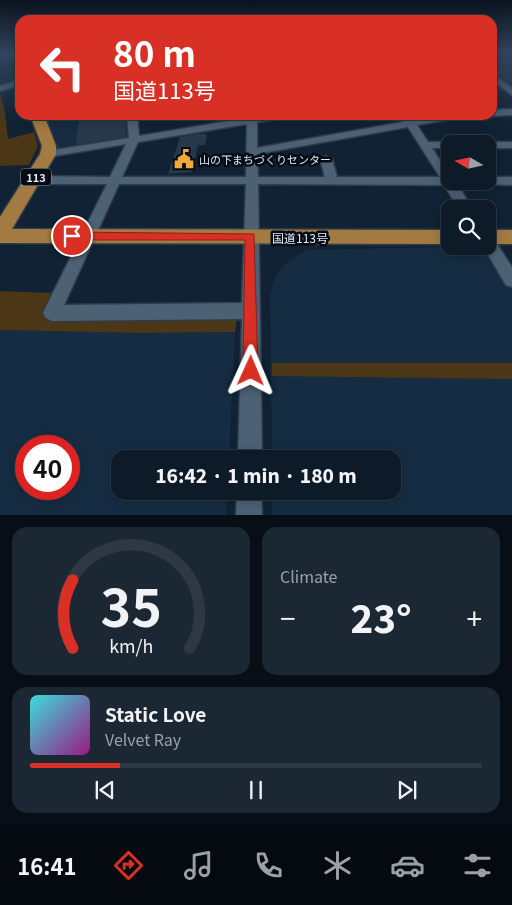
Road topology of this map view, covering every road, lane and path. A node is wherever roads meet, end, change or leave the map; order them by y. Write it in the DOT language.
graph roads {
  1 [pos="497,80"];
  2 [pos="502,83"];
  3 [pos="15,84"];
  4 [pos="497,84"];
  5 [pos="0,89"];
  6 [pos="512,92"];
  7 [pos="512,112"];
  8 [pos="497,113"];
  9 [pos="497,114"];
  10 [pos="39,120"];
  11 [pos="132,120"];
  12 [pos="236,120"];
  13 [pos="252,120"];
  14 [pos="407,120"];
  15 [pos="428,120"];
  16 [pos="411,123"];
  17 [pos="512,123"];
  18 [pos="134,139"];
  19 [pos="425,145"];
  20 [pos="441,145"];
  21 [pos="496,145"];
  22 [pos="512,145"];
  23 [pos="252,152"];
  24 [pos="48,154"];
  25 [pos="326,159"];
  26 [pos="441,169"];
  27 [pos="34,180"];
  28 [pos="115,180"];
  29 [pos="250,180"];
  30 [pos="332,181"];
  31 [pos="441,181"];
  32 [pos="496,181"];
  33 [pos="512,181"];
  34 [pos="0,234"];
  35 [pos="89,236"];
  36 [pos="250,236"];
  37 [pos="441,237"];
  38 [pos="496,237"];
  39 [pos="512,237"];
  40 [pos="496,255"];
  41 [pos="512,280"];
  42 [pos="252,311"];
  43 [pos="250,450"];
  44 [pos="249,500"];
  45 [pos="249,515"];
  1 -- 2 [label="street"];
  2 -- 4 [label="street"];
  2 -- 6 [label="street"];
  3 -- 5 [label="street"];
  7 -- 8 [label="street"];
  9 -- 17 [label="street"];
  10 -- 24 [label="highway, 113"];
  11 -- 18 [label="street"];
  12 -- 18 [label="street"];
  13 -- 23 [label="street"];
  14 -- 16 [label="street"];
  15 -- 16 [label="street"];
  16 -- 19 [label="street"];
  16 -- 23 [label="street"];
  18 -- 24 [label="street"];
  18 -- 28 [label="street"];
  19 -- 20 [label="street"];
  19 -- 26 [label="street"];
  21 -- 22 [label="street"];
  23 -- 29 [label="street"];
  24 -- 27 [label="highway, 国道113号 / 113"];
  25 -- 30 [label="street"];
  27 -- 28 [label="street"];
  27 -- 34 [label="highway, 国道113号 / 113"];
  28 -- 29 [label="street"];
  28 -- 35 [label="street"];
  29 -- 30 [label="street"];
  29 -- 36 [label="street"];
  30 -- 31 [label="street"];
  32 -- 33 [label="street"];
  34 -- 35 [label="highway, 国道113号 / 113"];
  35 -- 36 [label="highway, 国道113号 / 113"];
  35 -- 42 [label="street"];
  36 -- 37 [label="highway, 国道113号 / 113"];
  36 -- 42 [label="street"];
  38 -- 39 [label="highway"];
  40 -- 41 [label="street"];
  42 -- 43 [label="street"];
  44 -- 45 [label="street"];
}
